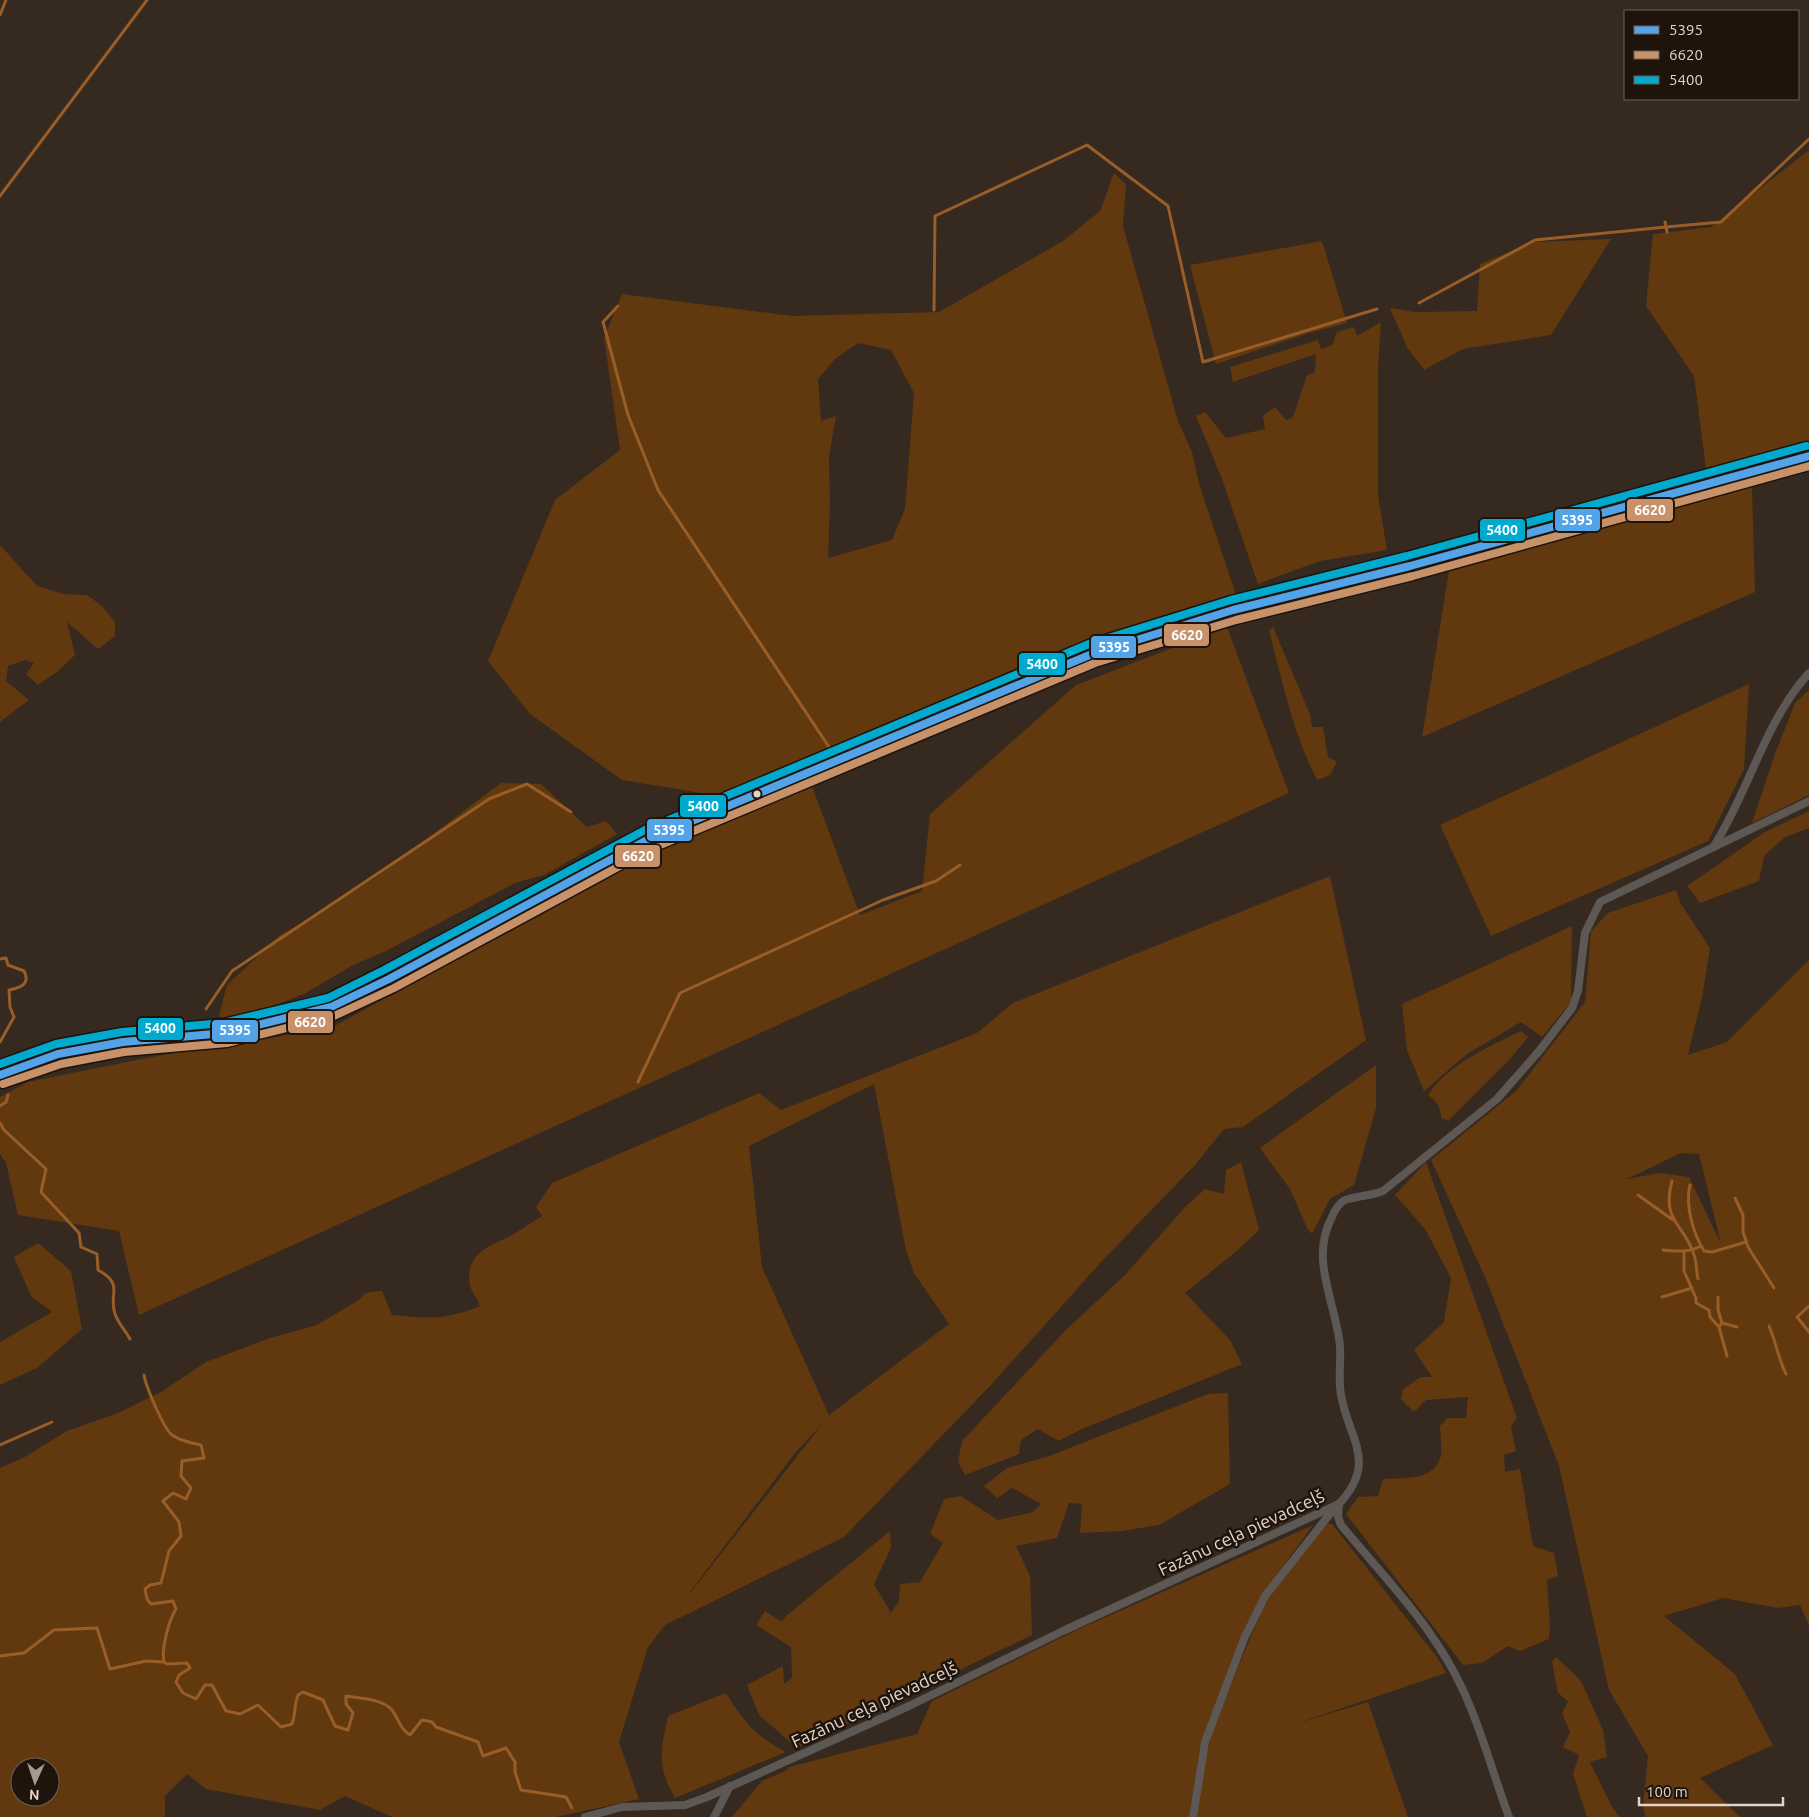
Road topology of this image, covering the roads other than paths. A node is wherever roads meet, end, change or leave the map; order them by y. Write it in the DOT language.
graph roads {
  1 [pos="1809,456"];
  2 [pos="1809,673"];
  3 [pos="1809,801"];
  4 [pos="1714,846"];
  5 [pos="0,1074"];
  6 [pos="1338,1504"];
  7 [pos="731,1784"];
  8 [pos="585,1817"];
  9 [pos="714,1817"];
  10 [pos="1193,1817"];
  11 [pos="1509,1817"];
  1 -- 5 [label="main road"];
  2 -- 4 [label="street"];
  3 -- 4 [label="street, Fazānu ceļa pievadceļš"];
  4 -- 6 [label="street, Fazānu ceļa pievadceļš"];
  6 -- 7 [label="street, Fazānu ceļa pievadceļš"];
  6 -- 10 [label="street"];
  6 -- 11 [label="street"];
  7 -- 8 [label="street, Fazānu ceļa pievadceļš"];
  7 -- 9 [label="street"];
}
